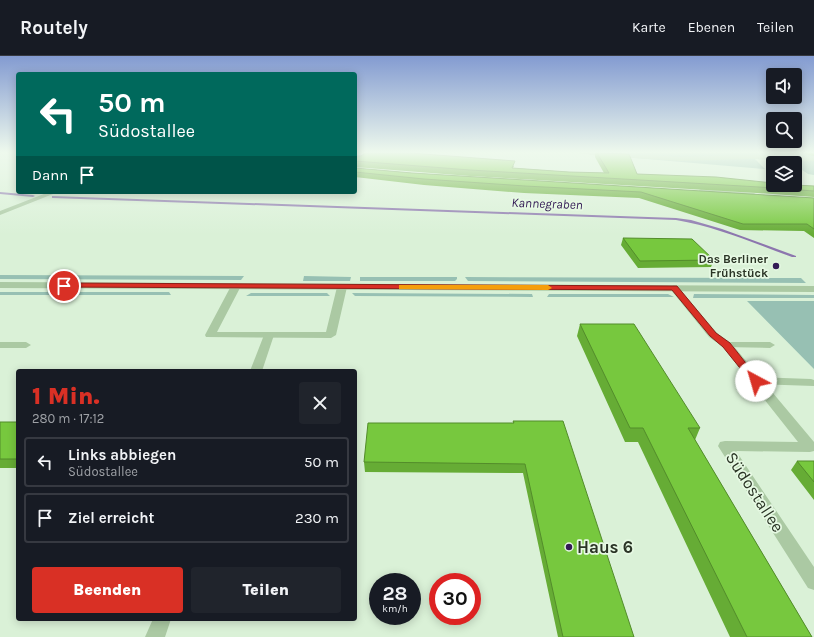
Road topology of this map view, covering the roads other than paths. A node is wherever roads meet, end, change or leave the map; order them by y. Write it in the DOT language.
graph roads {
  1 [pos="697,191"];
  2 [pos="50,194"];
  3 [pos="759,195"];
  4 [pos="0,213"];
  5 [pos="0,286"];
  6 [pos="236,286"];
  7 [pos="342,287"];
  8 [pos="674,288"];
  9 [pos="814,289"];
  10 [pos="269,334"];
  11 [pos="0,345"];
  12 [pos="26,345"];
  13 [pos="727,345"];
  14 [pos="770,345"];
  15 [pos="257,369"];
  16 [pos="756,381"];
  17 [pos="811,383"];
  18 [pos="814,582"];
  19 [pos="161,621"];
  20 [pos="155,637"];
  1 -- 3 [label="street"];
  2 -- 4 [label="street"];
  5 -- 6 [label="street"];
  6 -- 7 [label="street"];
  6 -- 10 [label="street"];
  7 -- 8 [label="street"];
  7 -- 10 [label="street"];
  8 -- 9 [label="street"];
  8 -- 13 [label="street, Südostallee"];
  10 -- 15 [label="street"];
  11 -- 12 [label="street"];
  13 -- 14 [label="street"];
  13 -- 16 [label="street, Südostallee"];
  16 -- 17 [label="street"];
  16 -- 18 [label="street, Südostallee"];
  19 -- 20 [label="street"];
}
